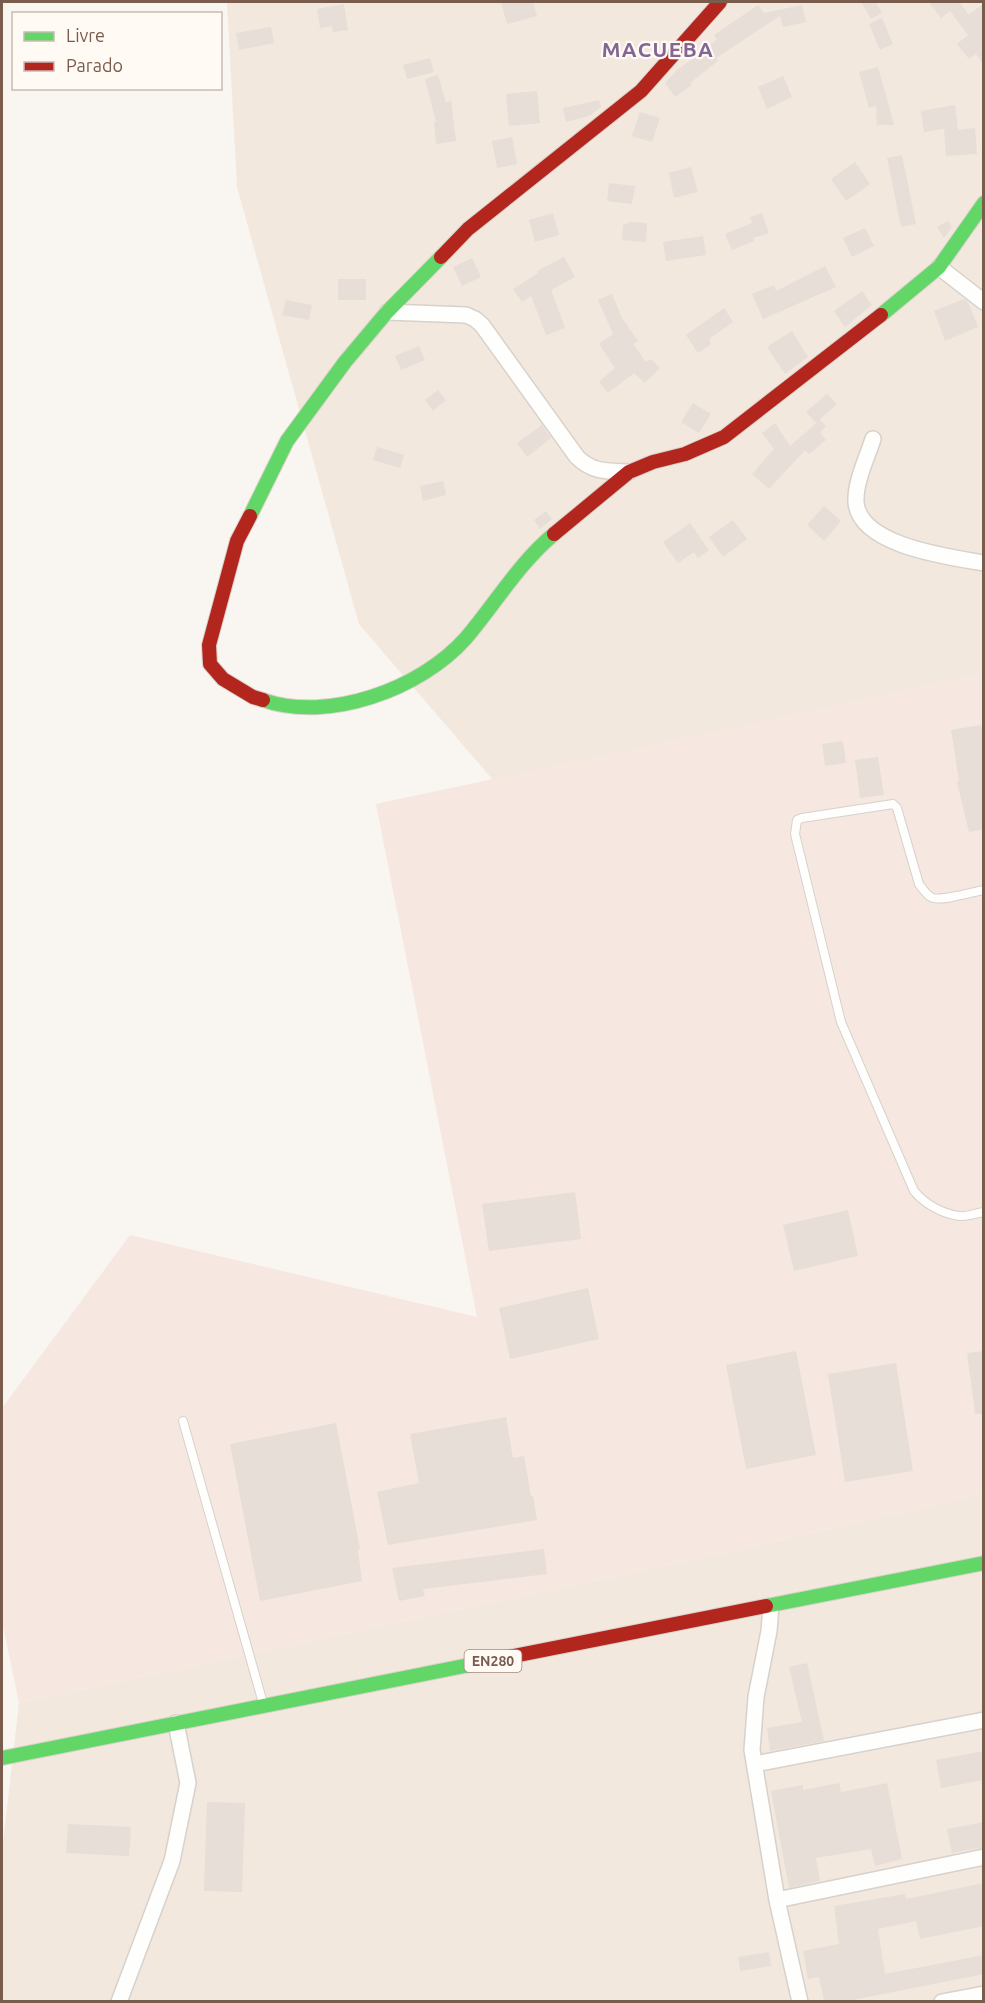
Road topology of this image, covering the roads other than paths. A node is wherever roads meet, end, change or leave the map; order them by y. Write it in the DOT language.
graph roads {
  1 [pos="720,2"];
  2 [pos="984,203"];
  3 [pos="939,267"];
  4 [pos="984,302"];
  5 [pos="387,312"];
  6 [pos="873,439"];
  7 [pos="629,472"];
  8 [pos="984,563"];
  9 [pos="984,890"];
  10 [pos="984,1212"];
  11 [pos="183,1421"];
  12 [pos="984,1563"];
  13 [pos="771,1606"];
  14 [pos="264,1706"];
  15 [pos="984,1720"];
  16 [pos="176,1723"];
  17 [pos="2,1758"];
  18 [pos="755,1764"];
  19 [pos="984,1857"];
  20 [pos="777,1900"];
  21 [pos="984,1994"];
  22 [pos="119,2001"];
  23 [pos="800,2001"];
  24 [pos="942,2001"];
  1 -- 5 [label="street"];
  2 -- 3 [label="street"];
  3 -- 4 [label="street"];
  3 -- 7 [label="street"];
  5 -- 7 [label="street"];
  5 -- 7 [label="street"];
  6 -- 8 [label="street"];
  9 -- 10 [label="lane"];
  11 -- 14 [label="lane"];
  12 -- 13 [label="street, EN280"];
  13 -- 14 [label="street, EN280"];
  13 -- 18 [label="street"];
  14 -- 16 [label="street, EN280"];
  15 -- 18 [label="street"];
  16 -- 17 [label="street, EN280"];
  16 -- 22 [label="street"];
  18 -- 20 [label="street"];
  19 -- 20 [label="street"];
  20 -- 23 [label="street"];
  21 -- 24 [label="street"];
}
